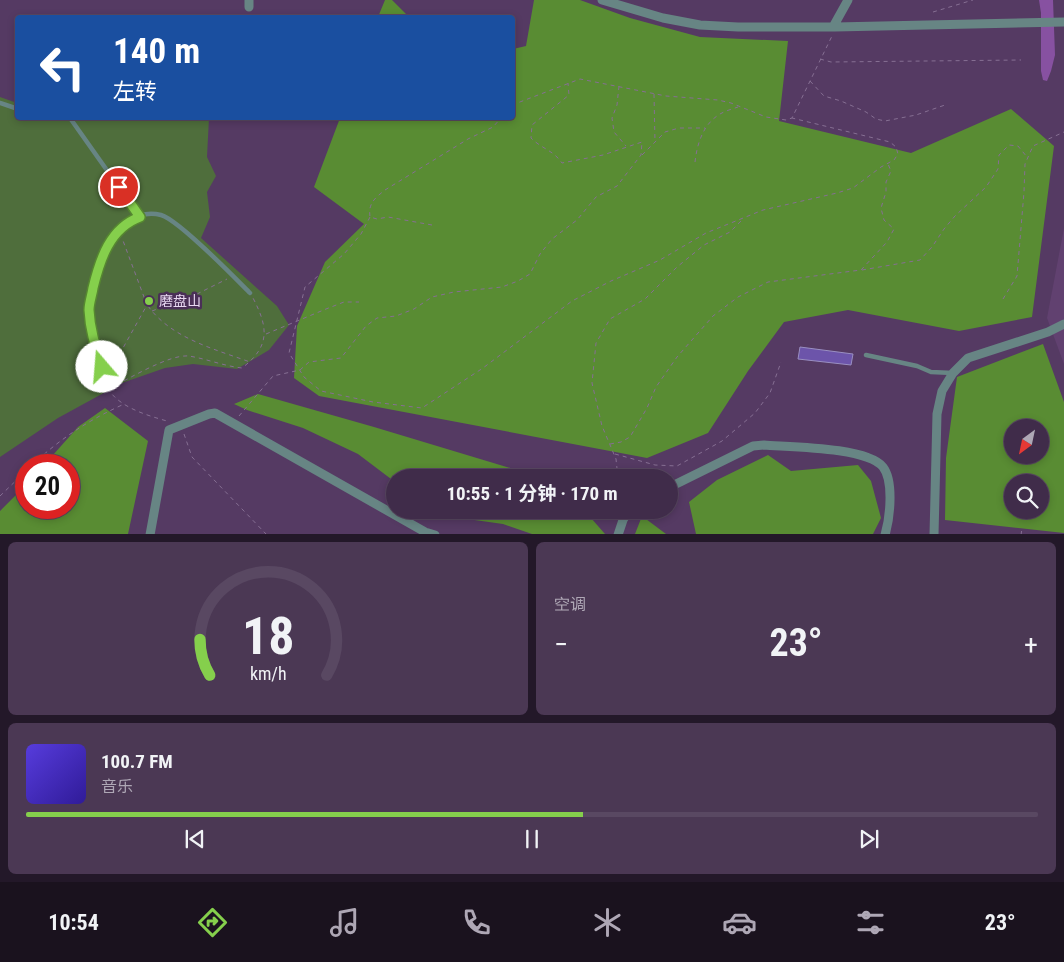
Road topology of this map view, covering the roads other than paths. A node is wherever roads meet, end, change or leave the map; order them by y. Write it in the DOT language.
graph roads {
  1 [pos="848,0"];
  2 [pos="606,1"];
  3 [pos="1061,22"];
  4 [pos="833,27"];
  5 [pos="0,103"];
  6 [pos="15,108"];
  7 [pos="71,120"];
  8 [pos="140,217"];
  9 [pos="250,293"];
  10 [pos="1064,324"];
  11 [pos="866,355"];
  12 [pos="102,367"];
  13 [pos="953,373"];
  14 [pos="678,483"];
  15 [pos="624,519"];
  16 [pos="150,534"];
  17 [pos="435,534"];
  18 [pos="618,534"];
  19 [pos="885,534"];
  20 [pos="934,534"];
  1 -- 4 [label="street"];
  2 -- 4 [label="street"];
  3 -- 4 [label="street"];
  5 -- 6 [label="lane"];
  7 -- 8 [label="lane"];
  8 -- 9 [label="lane"];
  8 -- 12 [label="lane"];
  10 -- 13 [label="street"];
  11 -- 13 [label="lane"];
  13 -- 20 [label="street"];
  14 -- 19 [label="street"];
  15 -- 18 [label="street"];
  16 -- 17 [label="street"];
}
